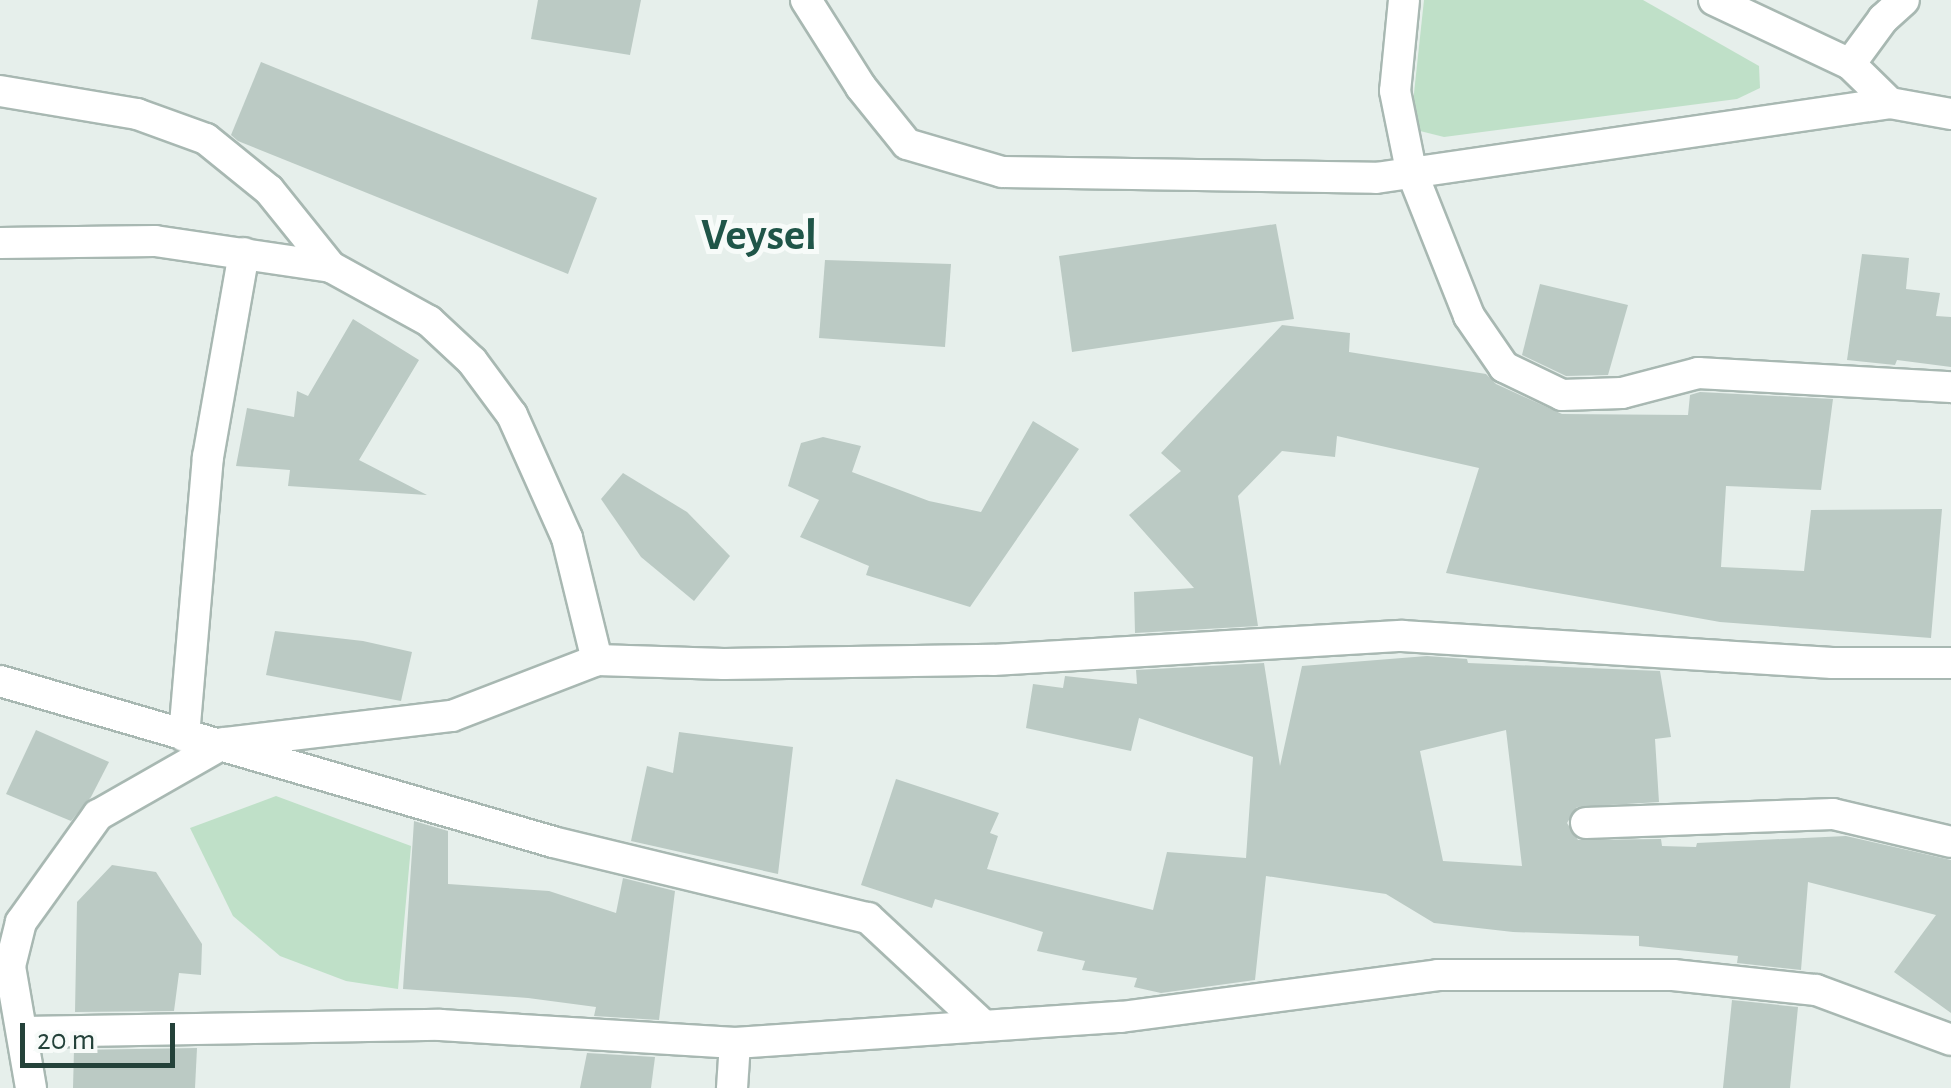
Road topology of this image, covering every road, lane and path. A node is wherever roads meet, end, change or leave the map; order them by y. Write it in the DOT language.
graph roads {
  1 [pos="806,0"];
  2 [pos="1404,0"];
  3 [pos="1714,0"];
  4 [pos="1904,0"];
  5 [pos="1850,64"];
  6 [pos="0,90"];
  7 [pos="1890,104"];
  8 [pos="1951,114"];
  9 [pos="1411,170"];
  10 [pos="0,242"];
  11 [pos="244,253"];
  12 [pos="332,267"];
  13 [pos="1951,386"];
  14 [pos="597,660"];
  15 [pos="1951,663"];
  16 [pos="0,682"];
  17 [pos="184,736"];
  18 [pos="224,743"];
  19 [pos="1586,823"];
  20 [pos="1951,842"];
  21 [pos="11,919"];
  22 [pos="982,1024"];
  23 [pos="24,1032"];
  24 [pos="1951,1040"];
  25 [pos="734,1044"];
  26 [pos="31,1088"];
  27 [pos="732,1088"];
  1 -- 9 [label="street"];
  2 -- 9 [label="street"];
  3 -- 5 [label="street"];
  4 -- 5 [label="street"];
  5 -- 7 [label="street"];
  6 -- 12 [label="street"];
  7 -- 8 [label="street"];
  7 -- 9 [label="street"];
  9 -- 13 [label="street"];
  10 -- 11 [label="street"];
  11 -- 12 [label="street"];
  11 -- 17 [label="street"];
  12 -- 14 [label="street"];
  14 -- 15 [label="street"];
  14 -- 18 [label="street"];
  16 -- 17 [label="street"];
  17 -- 18 [label="street"];
  18 -- 21 [label="street"];
  18 -- 22 [label="street"];
  19 -- 20 [label="street"];
  21 -- 23 [label="street"];
  22 -- 24 [label="street"];
  22 -- 25 [label="street"];
  23 -- 25 [label="street"];
  23 -- 26 [label="street"];
  25 -- 27 [label="street"];
}
